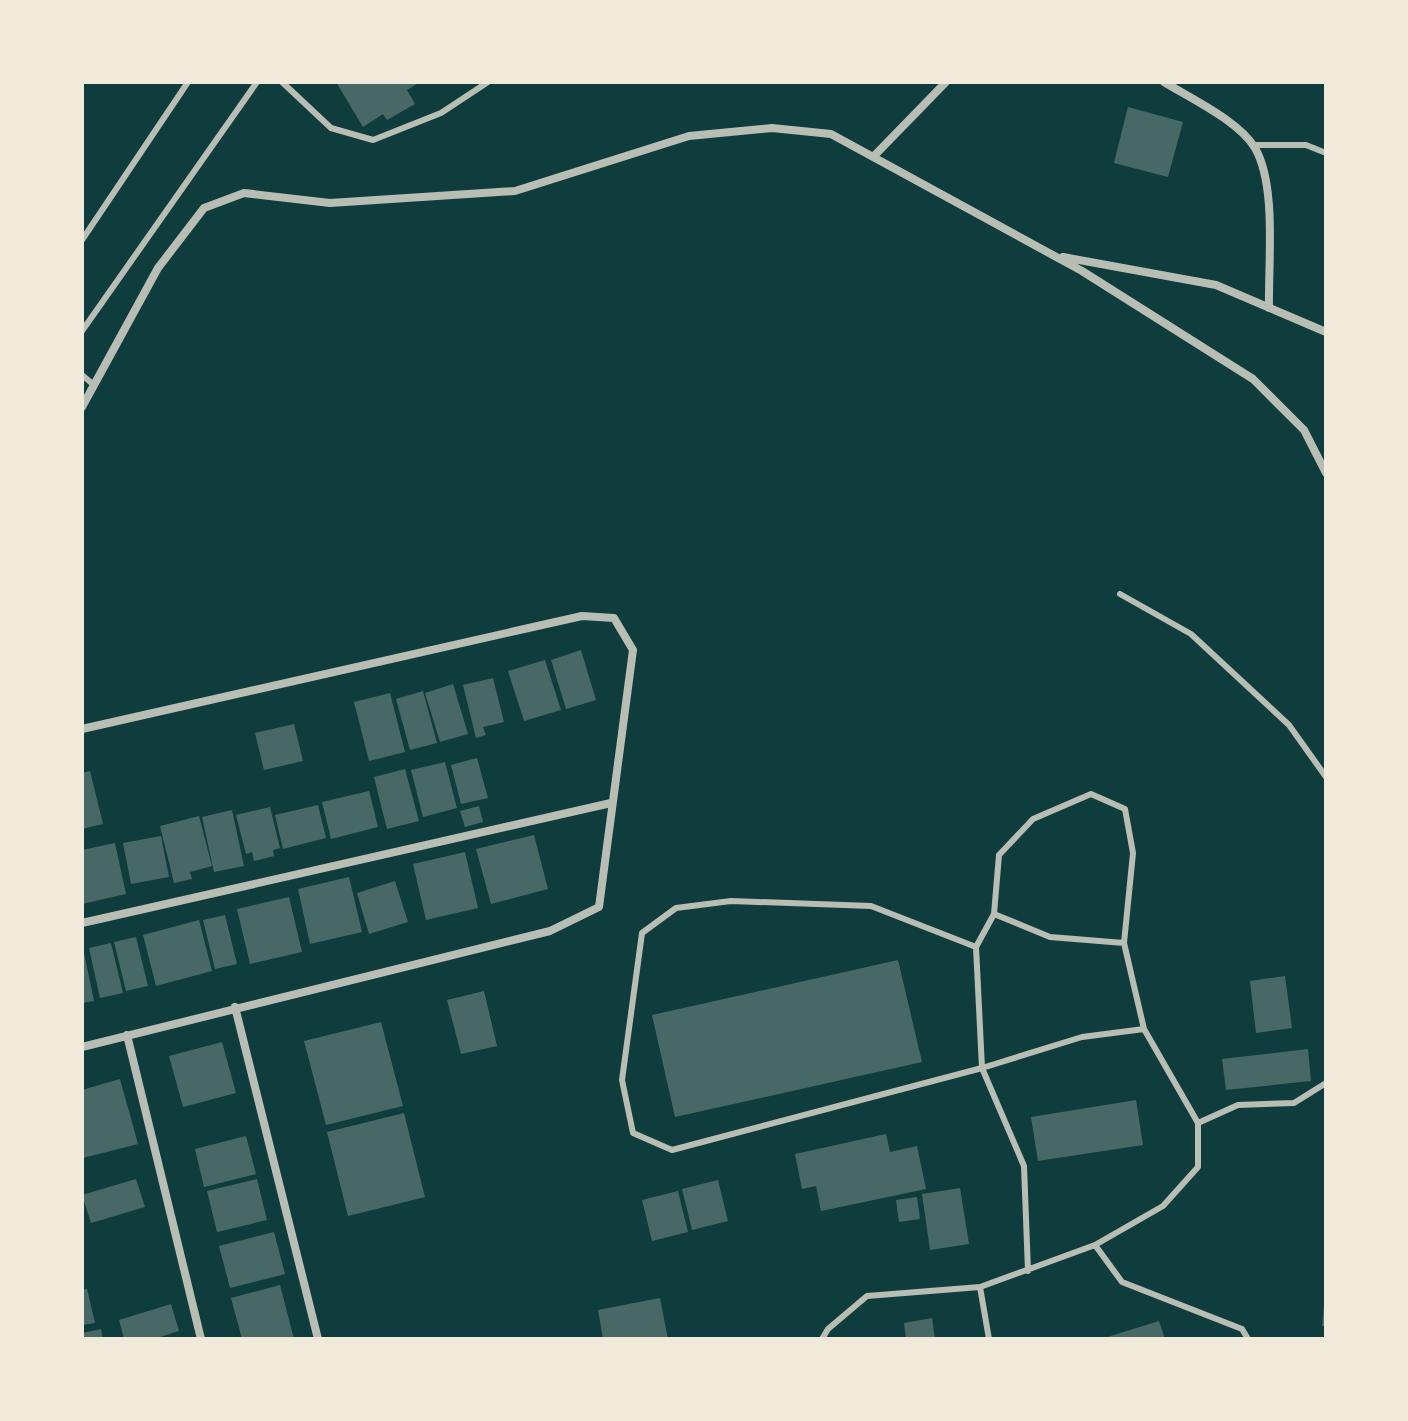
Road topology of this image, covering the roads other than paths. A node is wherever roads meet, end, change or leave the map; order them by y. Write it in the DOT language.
graph roads {
  1 [pos="188,82"];
  2 [pos="257,82"];
  3 [pos="282,82"];
  4 [pos="488,82"];
  5 [pos="946,82"];
  6 [pos="1164,82"];
  7 [pos="1254,145"];
  8 [pos="1326,153"];
  9 [pos="873,157"];
  10 [pos="82,240"];
  11 [pos="1054,256"];
  12 [pos="1269,308"];
  13 [pos="82,331"];
  14 [pos="1326,332"];
  15 [pos="82,375"];
  16 [pos="94,385"];
  17 [pos="82,407"];
  18 [pos="1326,473"];
  19 [pos="1120,594"];
  20 [pos="82,729"];
  21 [pos="1326,777"];
  22 [pos="611,803"];
  23 [pos="994,914"];
  24 [pos="82,923"];
  25 [pos="1124,943"];
  26 [pos="976,947"];
  27 [pos="235,1007"];
  28 [pos="1144,1029"];
  29 [pos="127,1035"];
  30 [pos="82,1047"];
  31 [pos="982,1068"];
  32 [pos="1326,1083"];
  33 [pos="1198,1123"];
  34 [pos="1095,1245"];
  35 [pos="1028,1271"];
  36 [pos="980,1287"];
  37 [pos="201,1339"];
  38 [pos="318,1339"];
  39 [pos="822,1339"];
  40 [pos="989,1339"];
  41 [pos="1248,1339"];
  1 -- 10 [label="lane"];
  2 -- 13 [label="lane"];
  3 -- 4 [label="lane"];
  5 -- 9 [label="street"];
  6 -- 7 [label="street"];
  7 -- 8 [label="lane"];
  7 -- 12 [label="street"];
  9 -- 11 [label="street"];
  9 -- 16 [label="street"];
  11 -- 12 [label="street"];
  11 -- 18 [label="street"];
  12 -- 14 [label="street"];
  15 -- 16 [label="lane"];
  16 -- 17 [label="street"];
  19 -- 21 [label="lane"];
  20 -- 22 [label="street"];
  22 -- 24 [label="street"];
  22 -- 27 [label="street"];
  23 -- 25 [label="lane"];
  23 -- 25 [label="lane"];
  23 -- 26 [label="lane"];
  25 -- 28 [label="lane"];
  26 -- 31 [label="lane"];
  26 -- 31 [label="lane"];
  27 -- 29 [label="street"];
  27 -- 38 [label="street"];
  28 -- 31 [label="lane"];
  28 -- 33 [label="lane"];
  29 -- 30 [label="street"];
  29 -- 37 [label="street"];
  31 -- 35 [label="lane"];
  32 -- 33 [label="lane"];
  33 -- 34 [label="lane"];
  34 -- 35 [label="lane"];
  34 -- 41 [label="lane"];
  35 -- 36 [label="lane"];
  36 -- 39 [label="lane"];
  36 -- 40 [label="lane"];
}
